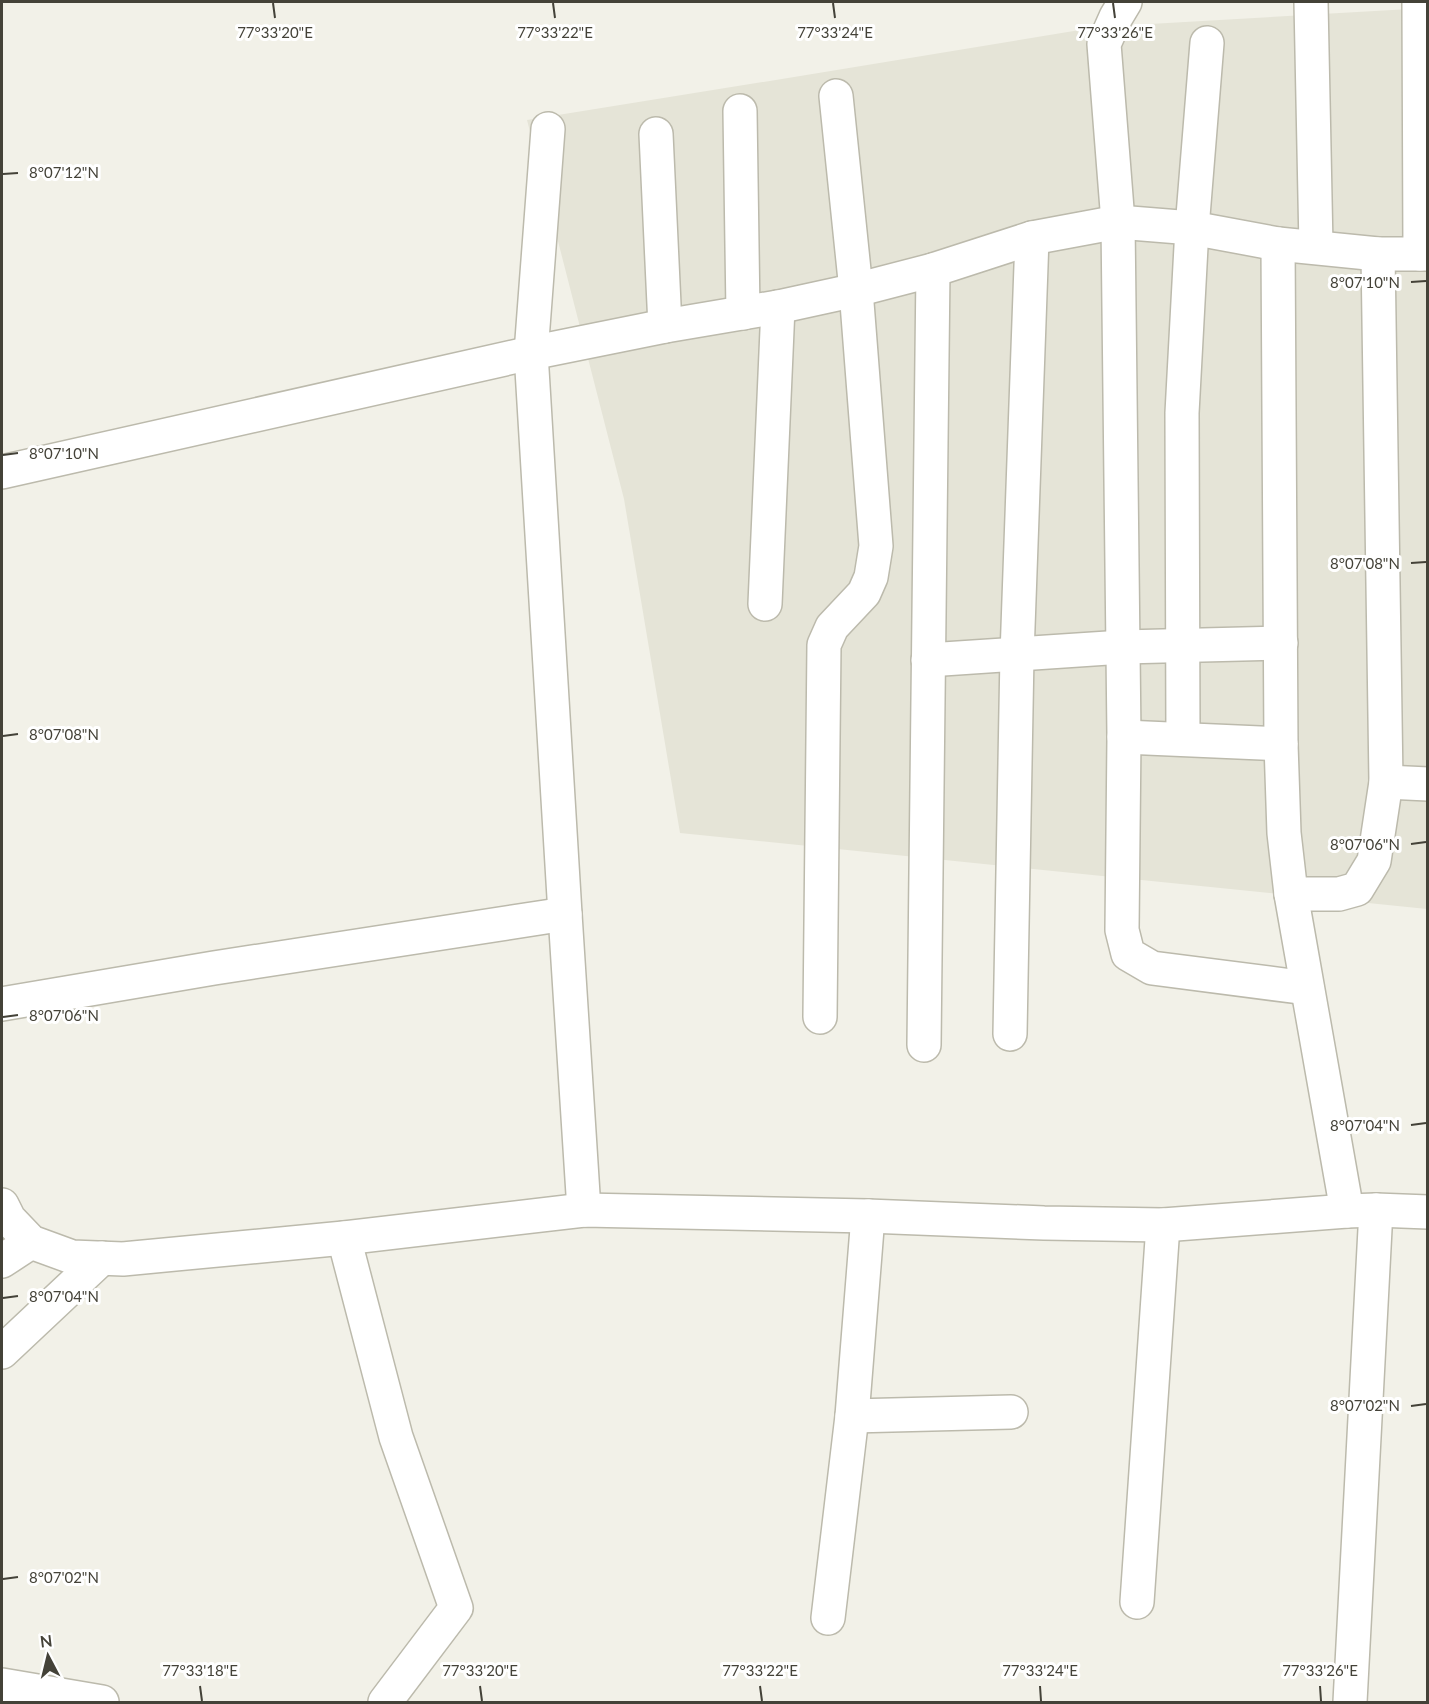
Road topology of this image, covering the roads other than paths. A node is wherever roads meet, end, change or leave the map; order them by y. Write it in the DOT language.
graph roads {
  1 [pos="1125,2"];
  2 [pos="1311,2"];
  3 [pos="1419,2"];
  4 [pos="1208,43"];
  5 [pos="836,96"];
  6 [pos="740,111"];
  7 [pos="548,129"];
  8 [pos="656,134"];
  9 [pos="1118,222"];
  10 [pos="1192,228"];
  11 [pos="1032,238"];
  12 [pos="1278,244"];
  13 [pos="1316,247"];
  14 [pos="1378,254"];
  15 [pos="1424,254"];
  16 [pos="933,270"];
  17 [pos="856,290"];
  18 [pos="778,307"];
  19 [pos="743,313"];
  20 [pos="665,326"];
  21 [pos="531,353"];
  22 [pos="2,472"];
  23 [pos="765,604"];
  24 [pos="1281,644"];
  25 [pos="1183,645"];
  26 [pos="1123,647"];
  27 [pos="1017,655"];
  28 [pos="928,660"];
  29 [pos="1124,737"];
  30 [pos="1182,739"];
  31 [pos="1281,744"];
  32 [pos="1386,782"];
  33 [pos="1428,784"];
  34 [pos="1291,894"];
  35 [pos="565,914"];
  36 [pos="1307,988"];
  37 [pos="2,1004"];
  38 [pos="820,1017"];
  39 [pos="1010,1034"];
  40 [pos="924,1045"];
  41 [pos="2,1205"];
  42 [pos="584,1210"];
  43 [pos="1362,1211"];
  44 [pos="1428,1212"];
  45 [pos="868,1216"];
  46 [pos="1163,1225"];
  47 [pos="344,1238"];
  48 [pos="31,1242"];
  49 [pos="102,1258"];
  50 [pos="2,1261"];
  51 [pos="2,1352"];
  52 [pos="1011,1412"];
  53 [pos="852,1416"];
  54 [pos="1137,1602"];
  55 [pos="828,1618"];
  56 [pos="2,1684"];
  57 [pos="102,1702"];
  58 [pos="385,1702"];
  59 [pos="1350,1702"];
  1 -- 9 [label="street"];
  2 -- 13 [label="street"];
  3 -- 15 [label="street"];
  4 -- 10 [label="street"];
  5 -- 17 [label="street"];
  6 -- 19 [label="street"];
  7 -- 21 [label="street"];
  8 -- 20 [label="street"];
  9 -- 10 [label="street"];
  9 -- 11 [label="street"];
  9 -- 26 [label="street"];
  10 -- 12 [label="street"];
  10 -- 25 [label="street"];
  11 -- 16 [label="street"];
  11 -- 27 [label="street"];
  12 -- 13 [label="street"];
  12 -- 24 [label="street"];
  13 -- 14 [label="street"];
  14 -- 15 [label="street"];
  14 -- 32 [label="street"];
  16 -- 17 [label="street"];
  16 -- 28 [label="street"];
  17 -- 18 [label="street"];
  17 -- 38 [label="street"];
  18 -- 19 [label="street"];
  18 -- 23 [label="street"];
  19 -- 20 [label="street"];
  20 -- 21 [label="street"];
  21 -- 22 [label="street"];
  21 -- 35 [label="street"];
  24 -- 25 [label="street"];
  24 -- 31 [label="street"];
  25 -- 26 [label="street"];
  25 -- 30 [label="street"];
  26 -- 27 [label="street"];
  26 -- 29 [label="street"];
  27 -- 28 [label="street"];
  27 -- 39 [label="street"];
  28 -- 40 [label="street"];
  29 -- 30 [label="street"];
  29 -- 36 [label="street"];
  30 -- 31 [label="street"];
  31 -- 34 [label="street"];
  32 -- 33 [label="street"];
  32 -- 34 [label="street"];
  34 -- 36 [label="street"];
  35 -- 37 [label="street"];
  35 -- 42 [label="street"];
  36 -- 43 [label="street"];
  41 -- 48 [label="street"];
  42 -- 45 [label="street"];
  42 -- 47 [label="street"];
  43 -- 44 [label="street"];
  43 -- 46 [label="street"];
  43 -- 59 [label="street"];
  45 -- 46 [label="street"];
  45 -- 53 [label="street"];
  46 -- 54 [label="street"];
  47 -- 49 [label="street"];
  47 -- 58 [label="street"];
  48 -- 49 [label="street"];
  48 -- 50 [label="street"];
  49 -- 51 [label="street"];
  52 -- 53 [label="street"];
  53 -- 55 [label="street"];
  56 -- 57 [label="street"];
}
